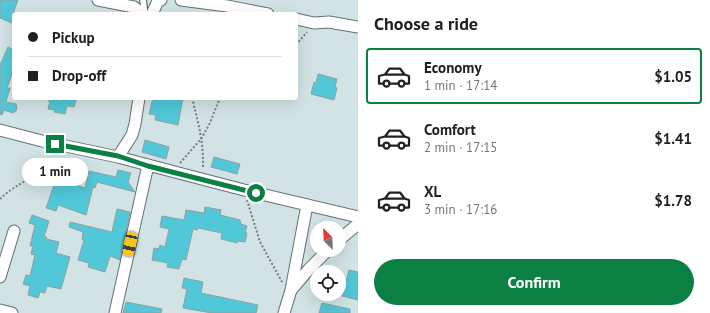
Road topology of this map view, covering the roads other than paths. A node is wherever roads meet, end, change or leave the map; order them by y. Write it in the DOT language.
graph roads {
  1 [pos="98,0"];
  2 [pos="143,0"];
  3 [pos="161,0"];
  4 [pos="181,0"];
  5 [pos="141,12"];
  6 [pos="144,12"];
  7 [pos="153,12"];
  8 [pos="258,12"];
  9 [pos="298,19"];
  10 [pos="358,27"];
  11 [pos="139,100"];
  12 [pos="0,130"];
  13 [pos="118,156"];
  14 [pos="148,166"];
  15 [pos="307,205"];
  16 [pos="358,217"];
  17 [pos="358,224"];
  18 [pos="14,231"];
  19 [pos="346,234"];
  20 [pos="321,257"];
  21 [pos="0,277"];
  22 [pos="290,293"];
  23 [pos="0,310"];
  24 [pos="12,313"];
  25 [pos="115,313"];
  26 [pos="284,313"];
  1 -- 5 [label="street"];
  2 -- 6 [label="lane"];
  3 -- 7 [label="street"];
  4 -- 8 [label="street"];
  9 -- 10 [label="street"];
  11 -- 13 [label="street"];
  12 -- 13 [label="street"];
  13 -- 14 [label="street"];
  14 -- 15 [label="street"];
  14 -- 25 [label="street"];
  15 -- 16 [label="street"];
  15 -- 22 [label="street"];
  17 -- 19 [label="street"];
  18 -- 21 [label="street"];
  20 -- 22 [label="street"];
  22 -- 26 [label="street"];
  23 -- 24 [label="street"];
}
